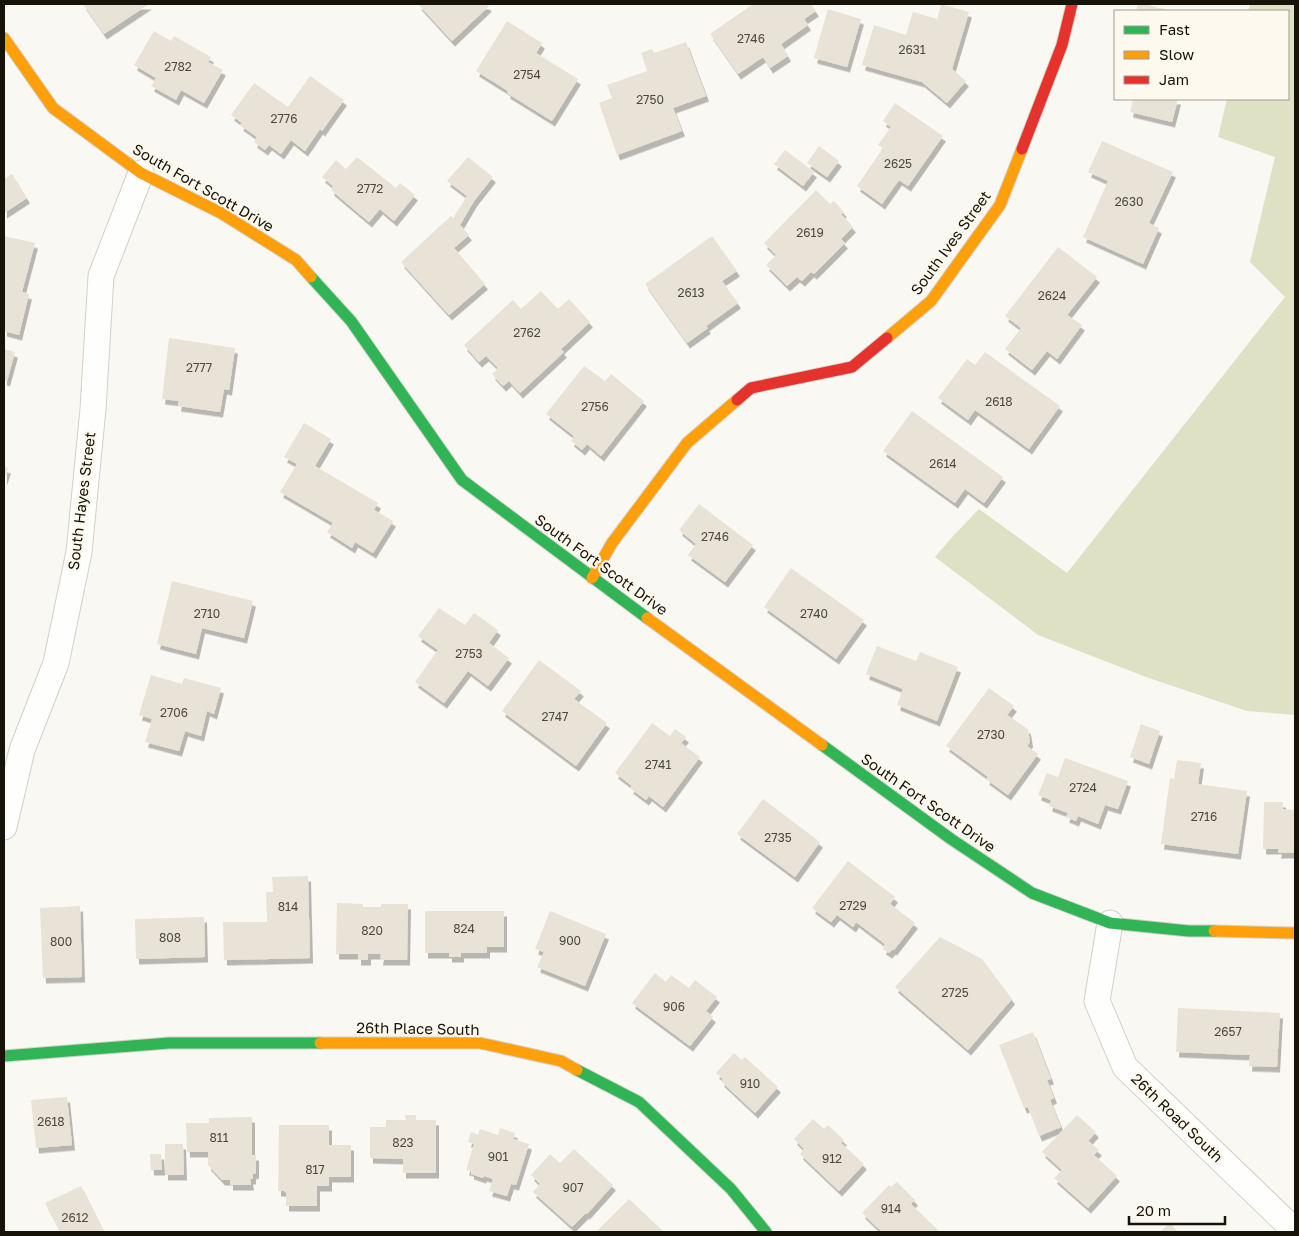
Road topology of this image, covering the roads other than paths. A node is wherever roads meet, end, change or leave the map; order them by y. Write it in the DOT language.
graph roads {
  1 [pos="1072,4"];
  2 [pos="4,38"];
  3 [pos="141,173"];
  4 [pos="592,578"];
  5 [pos="4,827"];
  6 [pos="1110,923"];
  7 [pos="1295,933"];
  8 [pos="4,1056"];
  9 [pos="1295,1231"];
  10 [pos="766,1232"];
  1 -- 4 [label="street, South Ives Street"];
  2 -- 3 [label="street, South Fort Scott Drive"];
  3 -- 4 [label="street, South Fort Scott Drive"];
  3 -- 5 [label="street, South Hayes Street"];
  4 -- 6 [label="street, South Fort Scott Drive"];
  6 -- 7 [label="street, South Fort Scott Drive"];
  6 -- 9 [label="street, 26th Road South"];
  8 -- 10 [label="street, 26th Place South"];
}
